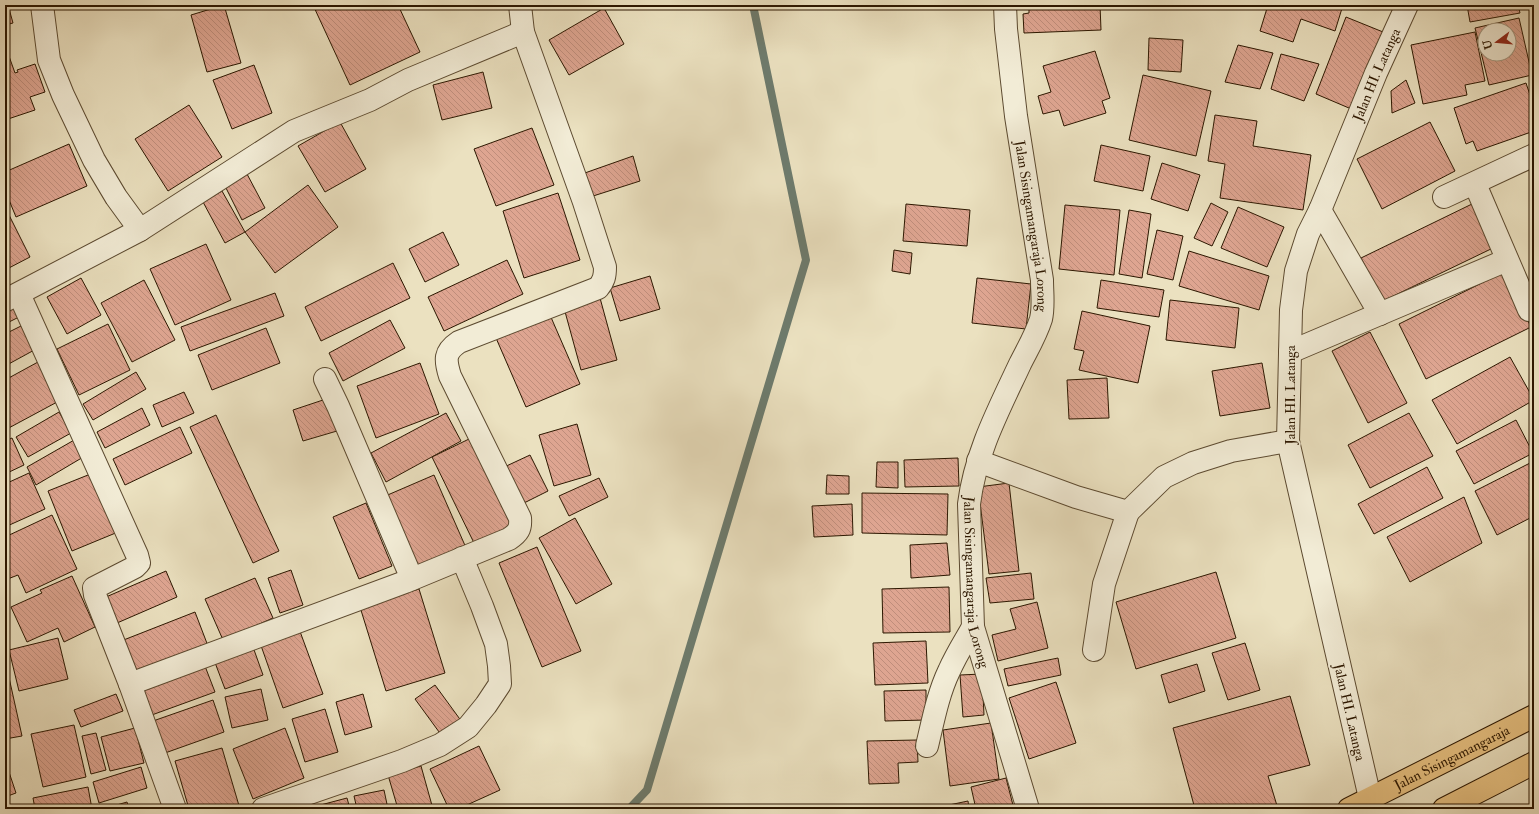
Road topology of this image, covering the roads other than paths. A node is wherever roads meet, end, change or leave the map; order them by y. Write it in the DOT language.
graph roads {
  1 [pos="42,5"];
  2 [pos="520,5"];
  3 [pos="1005,5"];
  4 [pos="1407,5"];
  5 [pos="523,32"];
  6 [pos="1534,155"];
  7 [pos="1475,184"];
  8 [pos="1444,197"];
  9 [pos="1320,210"];
  10 [pos="140,230"];
  11 [pos="1507,260"];
  12 [pos="12,297"];
  13 [pos="1529,310"];
  14 [pos="1380,314"];
  15 [pos="1290,352"];
  16 [pos="324,379"];
  17 [pos="1288,442"];
  18 [pos="978,461"];
  19 [pos="1128,512"];
  20 [pos="462,558"];
  21 [pos="412,579"];
  22 [pos="973,627"];
  23 [pos="1094,650"];
  24 [pos="130,684"];
  25 [pos="1534,716"];
  26 [pos="927,746"];
  27 [pos="1534,763"];
  28 [pos="1370,798"];
  29 [pos="175,809"];
  30 [pos="263,809"];
  31 [pos="1028,809"];
  32 [pos="1349,809"];
  33 [pos="1444,809"];
  1 -- 10 [label="street"];
  2 -- 5 [label="street"];
  3 -- 18 [label="street, Jalan Sisingamangaraja Lorong"];
  4 -- 9 [label="street, Jalan HI. Latanga"];
  5 -- 10 [label="street"];
  5 -- 20 [label="street"];
  6 -- 7 [label="street"];
  7 -- 8 [label="street"];
  7 -- 11 [label="street"];
  9 -- 14 [label="street"];
  9 -- 15 [label="street, Jalan HI. Latanga"];
  10 -- 12 [label="street"];
  11 -- 13 [label="street"];
  11 -- 14 [label="street"];
  12 -- 24 [label="street"];
  14 -- 15 [label="street"];
  15 -- 17 [label="street, Jalan HI. Latanga"];
  16 -- 21 [label="street"];
  17 -- 19 [label="street"];
  17 -- 28 [label="street, Jalan HI. Latanga"];
  18 -- 19 [label="street"];
  18 -- 22 [label="street, Jalan Sisingamangaraja Lorong"];
  19 -- 23 [label="street"];
  20 -- 21 [label="street"];
  20 -- 30 [label="street"];
  21 -- 24 [label="street"];
  22 -- 26 [label="street"];
  22 -- 31 [label="street, Jalan Sisingamangaraja Lorong"];
  24 -- 29 [label="street"];
  25 -- 28 [label="main road, Jalan Sisingamangaraja"];
  27 -- 33 [label="main road"];
  28 -- 32 [label="main road, Jalan Sisingamangaraja"];
}
